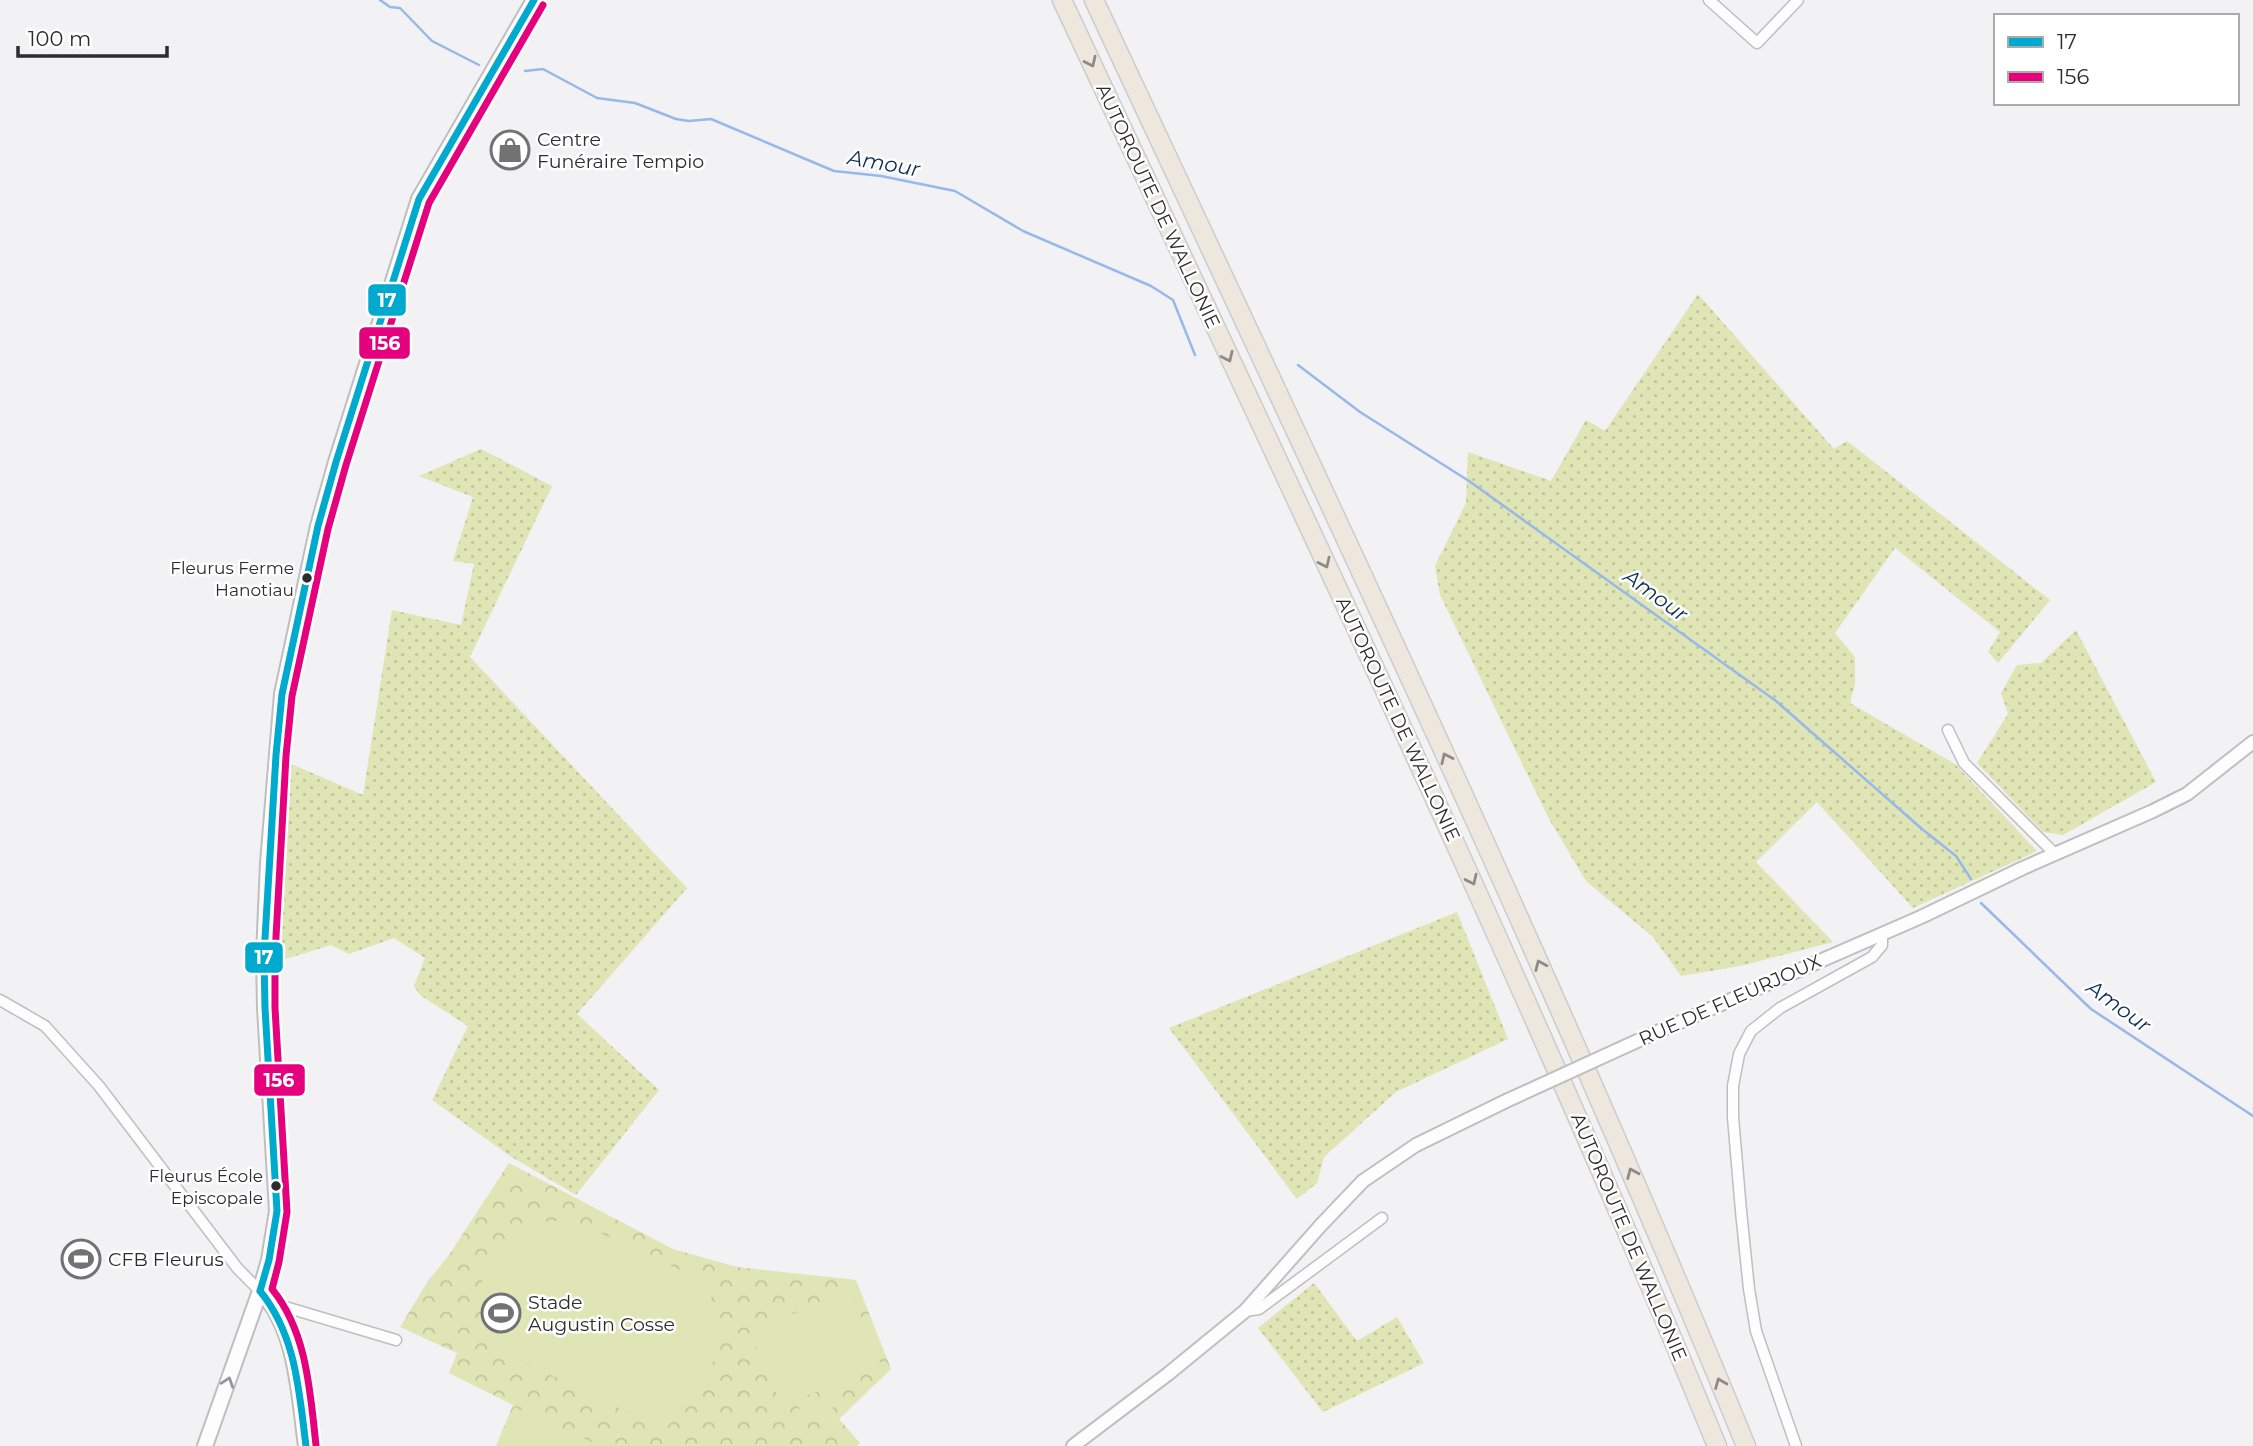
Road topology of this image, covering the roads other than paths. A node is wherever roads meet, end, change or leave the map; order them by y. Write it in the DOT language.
graph roads {
  1 [pos="534,0"];
  2 [pos="1062,0"];
  3 [pos="1094,0"];
  4 [pos="1709,0"];
  5 [pos="1798,0"];
  6 [pos="1948,730"];
  7 [pos="2253,742"];
  8 [pos="2055,854"];
  9 [pos="1882,934"];
  10 [pos="0,1000"];
  11 [pos="1382,1218"];
  12 [pos="260,1291"];
  13 [pos="272,1303"];
  14 [pos="1245,1311"];
  15 [pos="396,1340"];
  16 [pos="205,1446"];
  17 [pos="306,1446"];
  18 [pos="1073,1446"];
  19 [pos="1717,1446"];
  20 [pos="1746,1446"];
  21 [pos="1796,1446"];
  1 -- 12 [label="main road"];
  2 -- 19 [label="highway, AUTOROUTE DE WALLONIE, one-way"];
  20 -- 3 [label="highway, AUTOROUTE DE WALLONIE, one-way"];
  4 -- 5 [label="street"];
  6 -- 8 [label="street"];
  7 -- 8 [label="street, RUE DE FLEURJOUX"];
  8 -- 9 [label="street, RUE DE FLEURJOUX"];
  9 -- 14 [label="street, RUE DE FLEURJOUX, bridge"];
  9 -- 21 [label="street"];
  10 -- 12 [label="street"];
  11 -- 14 [label="street, RUE DE FLEURJOUX"];
  12 -- 13 [label="main road"];
  16 -- 12 [label="main road, one-way"];
  13 -- 15 [label="street"];
  13 -- 17 [label="main road"];
  14 -- 18 [label="street, RUE DE FLEURJOUX"];
}
